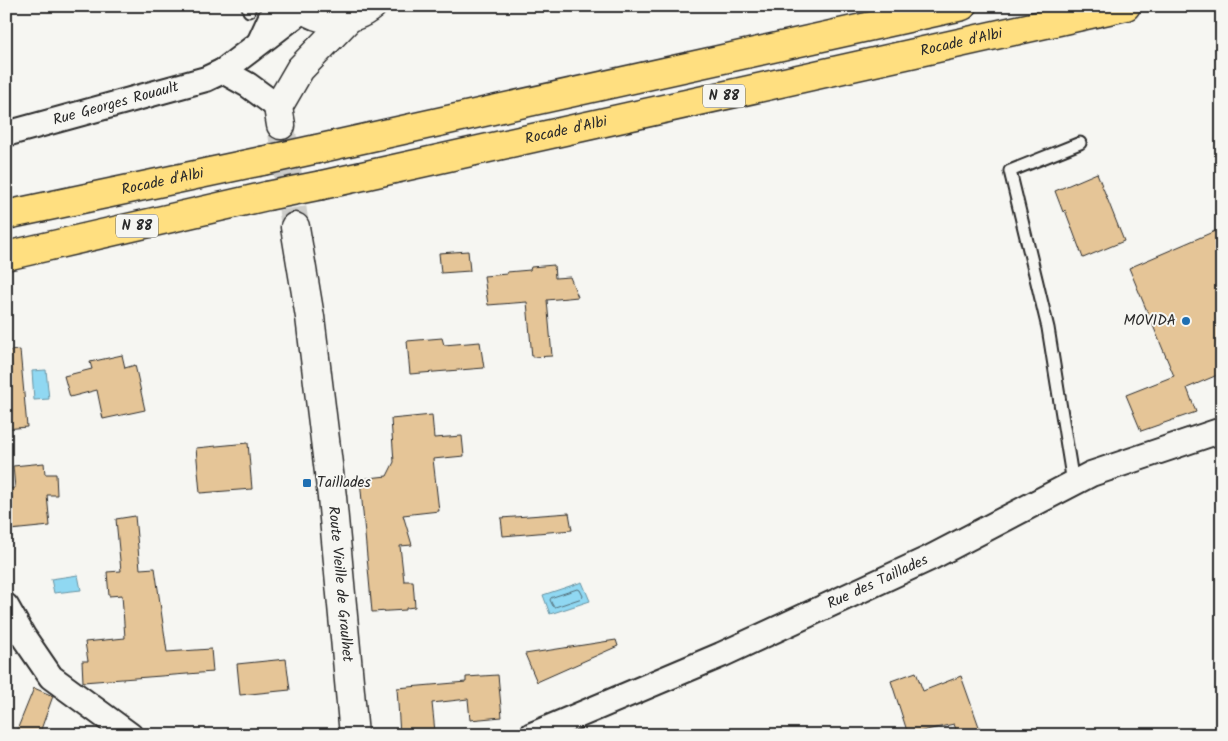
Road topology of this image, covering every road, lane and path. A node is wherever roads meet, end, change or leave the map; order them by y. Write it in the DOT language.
graph roads {
  1 [pos="276,6"];
  2 [pos="962,6"];
  3 [pos="1126,6"];
  4 [pos="307,10"];
  5 [pos="360,12"];
  6 [pos="259,44"];
  7 [pos="300,69"];
  8 [pos="223,71"];
  9 [pos="279,116"];
  10 [pos="6,134"];
  11 [pos="1080,143"];
  12 [pos="6,215"];
  13 [pos="295,227"];
  14 [pos="6,256"];
  15 [pos="1222,430"];
  16 [pos="1073,483"];
  17 [pos="6,606"];
  18 [pos="130,735"];
  19 [pos="354,735"];
  20 [pos="532,735"];
  1 -- 6 [label="street, Rue Georges Rouault"];
  2 -- 12 [label="highway, Rocade d'Albi / N 88, bridge"];
  3 -- 14 [label="highway, Rocade d'Albi / N 88, bridge"];
  4 -- 5 [label="main road"];
  4 -- 6 [label="street, Rue Georges Rouault"];
  4 -- 7 [label="main road"];
  5 -- 7 [label="main road"];
  6 -- 8 [label="street, Rue Georges Rouault"];
  7 -- 9 [label="main road"];
  8 -- 9 [label="street"];
  8 -- 10 [label="street, Rue Georges Rouault"];
  11 -- 16 [label="lane"];
  13 -- 19 [label="main road, Route Vieille de Graulhet"];
  15 -- 16 [label="street, Rue des Taillades"];
  16 -- 20 [label="street, Rue des Taillades"];
  17 -- 18 [label="street"];
}
